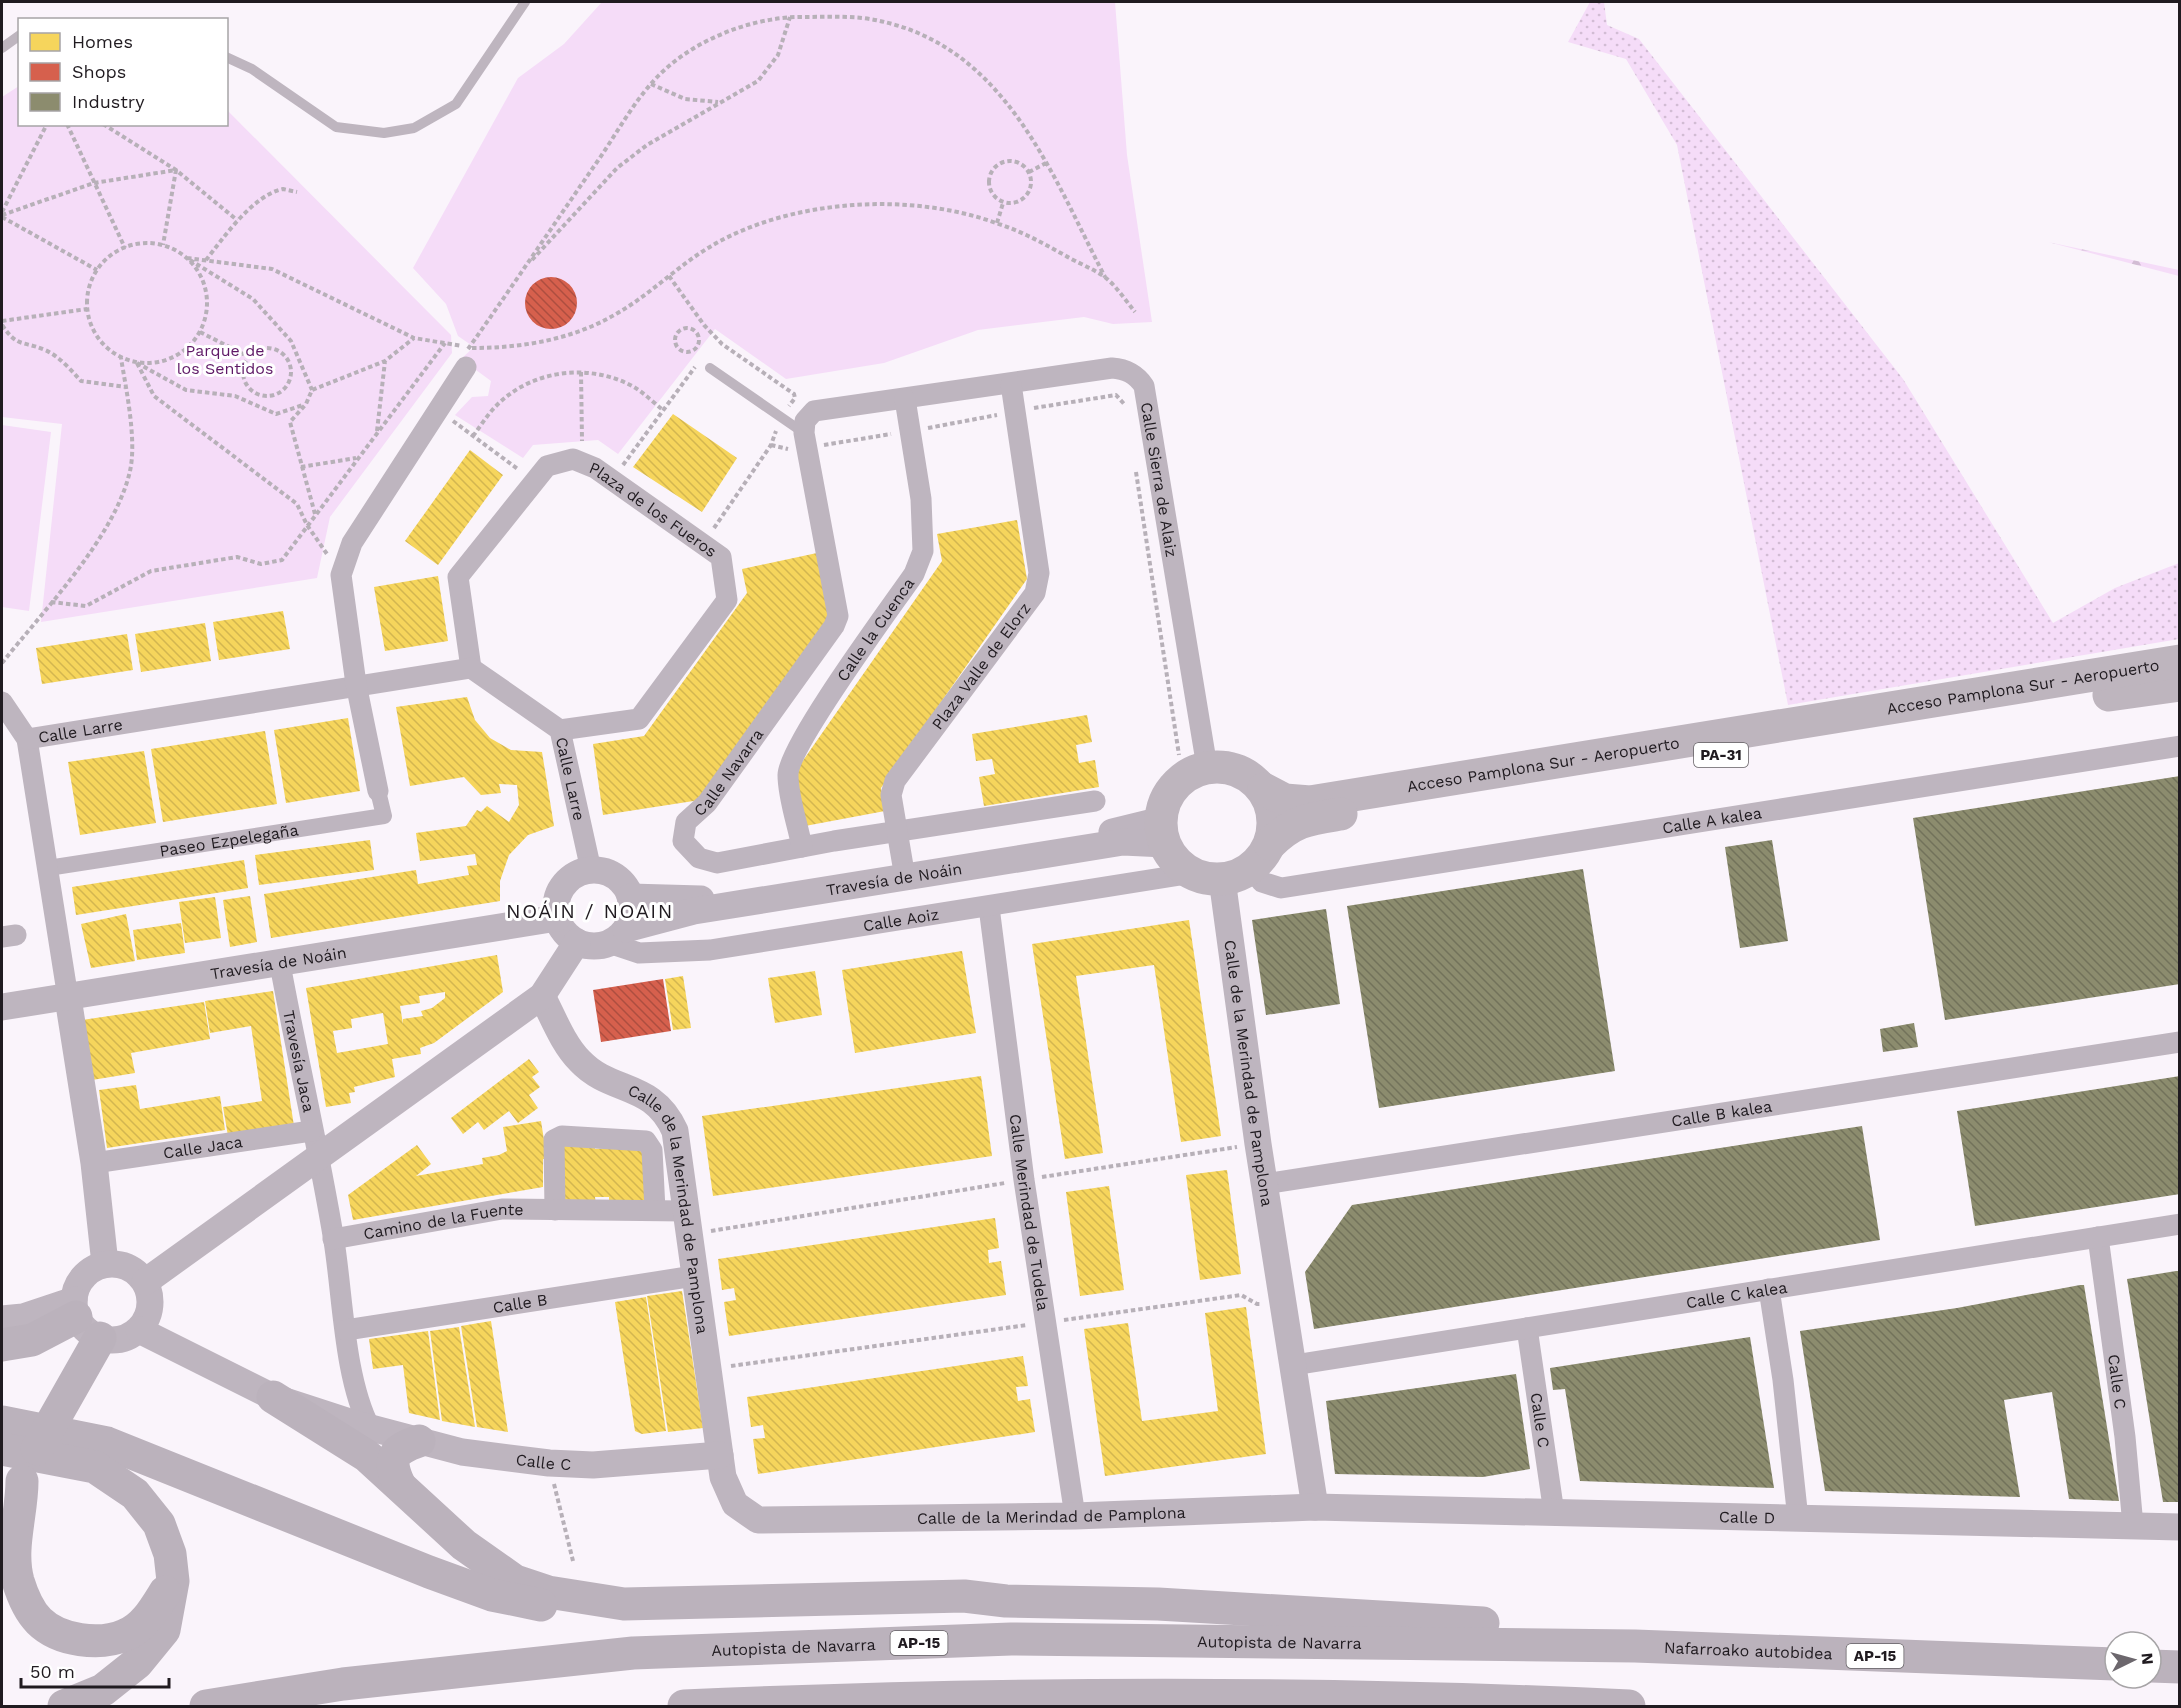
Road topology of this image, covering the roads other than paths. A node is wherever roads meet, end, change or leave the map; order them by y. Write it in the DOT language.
graph roads {
  1 [pos="525,2"];
  2 [pos="18,36"];
  3 [pos="2,48"];
  4 [pos="228,58"];
  5 [pos="468,358"];
  6 [pos="710,368"];
  7 [pos="1011,384"];
  8 [pos="905,399"];
  9 [pos="804,433"];
  10 [pos="2180,662"];
  11 [pos="471,668"];
  12 [pos="356,684"];
  13 [pos="2180,685"];
  14 [pos="2,702"];
  15 [pos="560,730"];
  16 [pos="27,740"];
  17 [pos="2180,746"];
  18 [pos="1207,767"];
  19 [pos="1263,789"];
  20 [pos="378,791"];
  21 [pos="1095,801"];
  22 [pos="898,831"];
  23 [pos="1163,832"];
  24 [pos="802,847"];
  25 [pos="903,866"];
  26 [pos="1234,866"];
  27 [pos="48,868"];
  28 [pos="591,870"];
  29 [pos="630,897"];
  30 [pos="988,907"];
  31 [pos="558,918"];
  32 [pos="617,936"];
  33 [pos="577,942"];
  34 [pos="280,964"];
  35 [pos="542,996"];
  36 [pos="68,998"];
  37 [pos="2,1007"];
  38 [pos="2180,1042"];
  39 [pos="311,1131"];
  40 [pos="317,1159"];
  41 [pos="94,1163"];
  42 [pos="1265,1184"];
  43 [pos="555,1210"];
  44 [pos="655,1210"];
  45 [pos="687,1223"];
  46 [pos="2180,1224"];
  47 [pos="2098,1237"];
  48 [pos="333,1239"];
  49 [pos="105,1264"];
  50 [pos="694,1276"];
  51 [pos="145,1282"];
  52 [pos="1769,1289"];
  53 [pos="75,1308"];
  54 [pos="2,1319"];
  55 [pos="1527,1328"];
  56 [pos="139,1330"];
  57 [pos="346,1330"];
  58 [pos="100,1338"];
  59 [pos="2,1345"];
  60 [pos="1294,1365"];
  61 [pos="273,1397"];
  62 [pos="370,1428"];
  63 [pos="5,1431"];
  64 [pos="419,1441"];
  65 [pos="101,1455"];
  66 [pos="720,1455"];
  67 [pos="22,1482"];
  68 [pos="399,1484"];
  69 [pos="1315,1507"];
  70 [pos="1554,1513"];
  71 [pos="1075,1516"];
  72 [pos="1798,1519"];
  73 [pos="2133,1526"];
  74 [pos="2180,1527"];
  75 [pos="2,1550"];
  76 [pos="173,1581"];
  77 [pos="1006,1601"];
  78 [pos="1635,1646"];
  79 [pos="2103,1664"];
  80 [pos="2163,1665"];
  81 [pos="2180,1666"];
  82 [pos="1079,1695"];
  83 [pos="64,1707"];
  84 [pos="206,1707"];
  85 [pos="684,1707"];
  86 [pos="992,1707"];
  87 [pos="1629,1707"];
  1 -- 4 [label="lane"];
  2 -- 3 [label="lane"];
  5 -- 12 [label="street"];
  6 -- 9 [label="lane"];
  7 -- 8 [label="street, Calle Sierra de Alaiz"];
  7 -- 18 [label="street, Calle Sierra de Alaiz"];
  7 -- 22 [label="street, Plaza Valle de Elorz"];
  8 -- 9 [label="street, Calle Sierra de Alaiz"];
  8 -- 24 [label="street, Calle la Cuenca"];
  9 -- 24 [label="street, Calle Navarra"];
  10 -- 19 [label="highway, Acceso Pamplona Sur - Aeropuerto / PA-31"];
  11 -- 12 [label="street, Calle Larre"];
  11 -- 15 [label="street, Calle Larre"];
  11 -- 15 [label="street, Plaza de los Fueros"];
  12 -- 16 [label="street, Calle Larre"];
  12 -- 20 [label="street"];
  13 -- 26 [label="highway, Acceso Pamplona Sur - Aeropuerto / PA-31"];
  14 -- 16 [label="street"];
  15 -- 28 [label="street, Calle Larre"];
  16 -- 27 [label="street, Calle Larre"];
  17 -- 26 [label="street, Calle A kalea"];
  18 -- 19 [label="highway"];
  18 -- 23 [label="highway"];
  19 -- 26 [label="highway"];
  20 -- 27 [label="street, Paseo Ezpelegaña"];
  21 -- 22 [label="street, Calle Navarra"];
  22 -- 24 [label="street, Calle Navarra"];
  22 -- 25 [label="street, Plaza Valle de Elorz"];
  23 -- 25 [label="street, Travesía de Noáin"];
  23 -- 26 [label="highway"];
  23 -- 32 [label="street, Travesía de Noáin"];
  25 -- 29 [label="street, Travesía de Noáin"];
  26 -- 30 [label="street, Calle Aoiz"];
  26 -- 42 [label="street, Calle de la Merindad de Pamplona"];
  27 -- 36 [label="street, Calle Larre"];
  28 -- 29 [label="street"];
  28 -- 31 [label="street"];
  29 -- 32 [label="street"];
  30 -- 32 [label="street, Calle Aoiz"];
  30 -- 71 [label="street, Calle Merindad de Tudela"];
  31 -- 33 [label="street"];
  31 -- 34 [label="street, Travesía de Noáin"];
  32 -- 33 [label="street"];
  33 -- 35 [label="street"];
  34 -- 36 [label="street, Travesía de Noáin"];
  34 -- 39 [label="street, Travesía Jaca"];
  35 -- 40 [label="street"];
  35 -- 45 [label="street, Calle de la Merindad de Pamplona"];
  36 -- 37 [label="street, Travesía de Noáin"];
  36 -- 41 [label="street"];
  38 -- 42 [label="street, Calle B kalea"];
  39 -- 40 [label="street, Travesía Jaca"];
  39 -- 41 [label="street, Calle Jaca"];
  40 -- 48 [label="street"];
  40 -- 51 [label="street"];
  41 -- 49 [label="street"];
  42 -- 60 [label="street, Calle de la Merindad de Pamplona"];
  43 -- 44 [label="street, Camino de la Fuente"];
  43 -- 44 [label="street"];
  43 -- 48 [label="street, Camino de la Fuente"];
  44 -- 45 [label="street, Camino de la Fuente"];
  45 -- 50 [label="street, Calle de la Merindad de Pamplona"];
  46 -- 47 [label="street, Calle C kalea"];
  47 -- 52 [label="street, Calle C kalea"];
  47 -- 73 [label="street, Calle C"];
  48 -- 57 [label="street"];
  49 -- 51 [label="street"];
  49 -- 53 [label="street"];
  50 -- 57 [label="street, Calle B"];
  50 -- 66 [label="street, Calle de la Merindad de Pamplona"];
  51 -- 56 [label="street"];
  52 -- 55 [label="street, Calle C kalea"];
  52 -- 72 [label="street"];
  53 -- 54 [label="street"];
  53 -- 58 [label="street"];
  53 -- 59 [label="highway"];
  55 -- 60 [label="street, Calle C kalea"];
  55 -- 70 [label="street, Calle C"];
  56 -- 58 [label="street"];
  56 -- 61 [label="street, Calle C"];
  57 -- 62 [label="street"];
  58 -- 67 [label="highway"];
  60 -- 69 [label="street, Calle de la Merindad de Pamplona"];
  61 -- 62 [label="street, Calle C"];
  61 -- 68 [label="highway"];
  62 -- 64 [label="street, Calle C"];
  63 -- 65 [label="highway"];
  64 -- 66 [label="street, Calle C"];
  64 -- 68 [label="highway"];
  65 -- 76 [label="highway"];
  65 -- 77 [label="highway"];
  66 -- 71 [label="street, Calle de la Merindad de Pamplona"];
  67 -- 75 [label="highway"];
  67 -- 76 [label="highway"];
  68 -- 77 [label="highway"];
  69 -- 70 [label="street, Calle D"];
  69 -- 71 [label="street, Calle de la Merindad de Pamplona"];
  70 -- 72 [label="street, Calle D"];
  72 -- 73 [label="street, Calle D"];
  73 -- 74 [label="street, Calle D"];
  76 -- 83 [label="highway"];
  77 -- 78 [label="highway"];
  78 -- 79 [label="highway, Nafarroako autobidea / AP-15"];
  78 -- 84 [label="highway, Autopista de Navarra / AP-15"];
  80 -- 81 [label="highway"];
  82 -- 85 [label="highway"];
  82 -- 86 [label="highway"];
  82 -- 87 [label="highway"];
}
